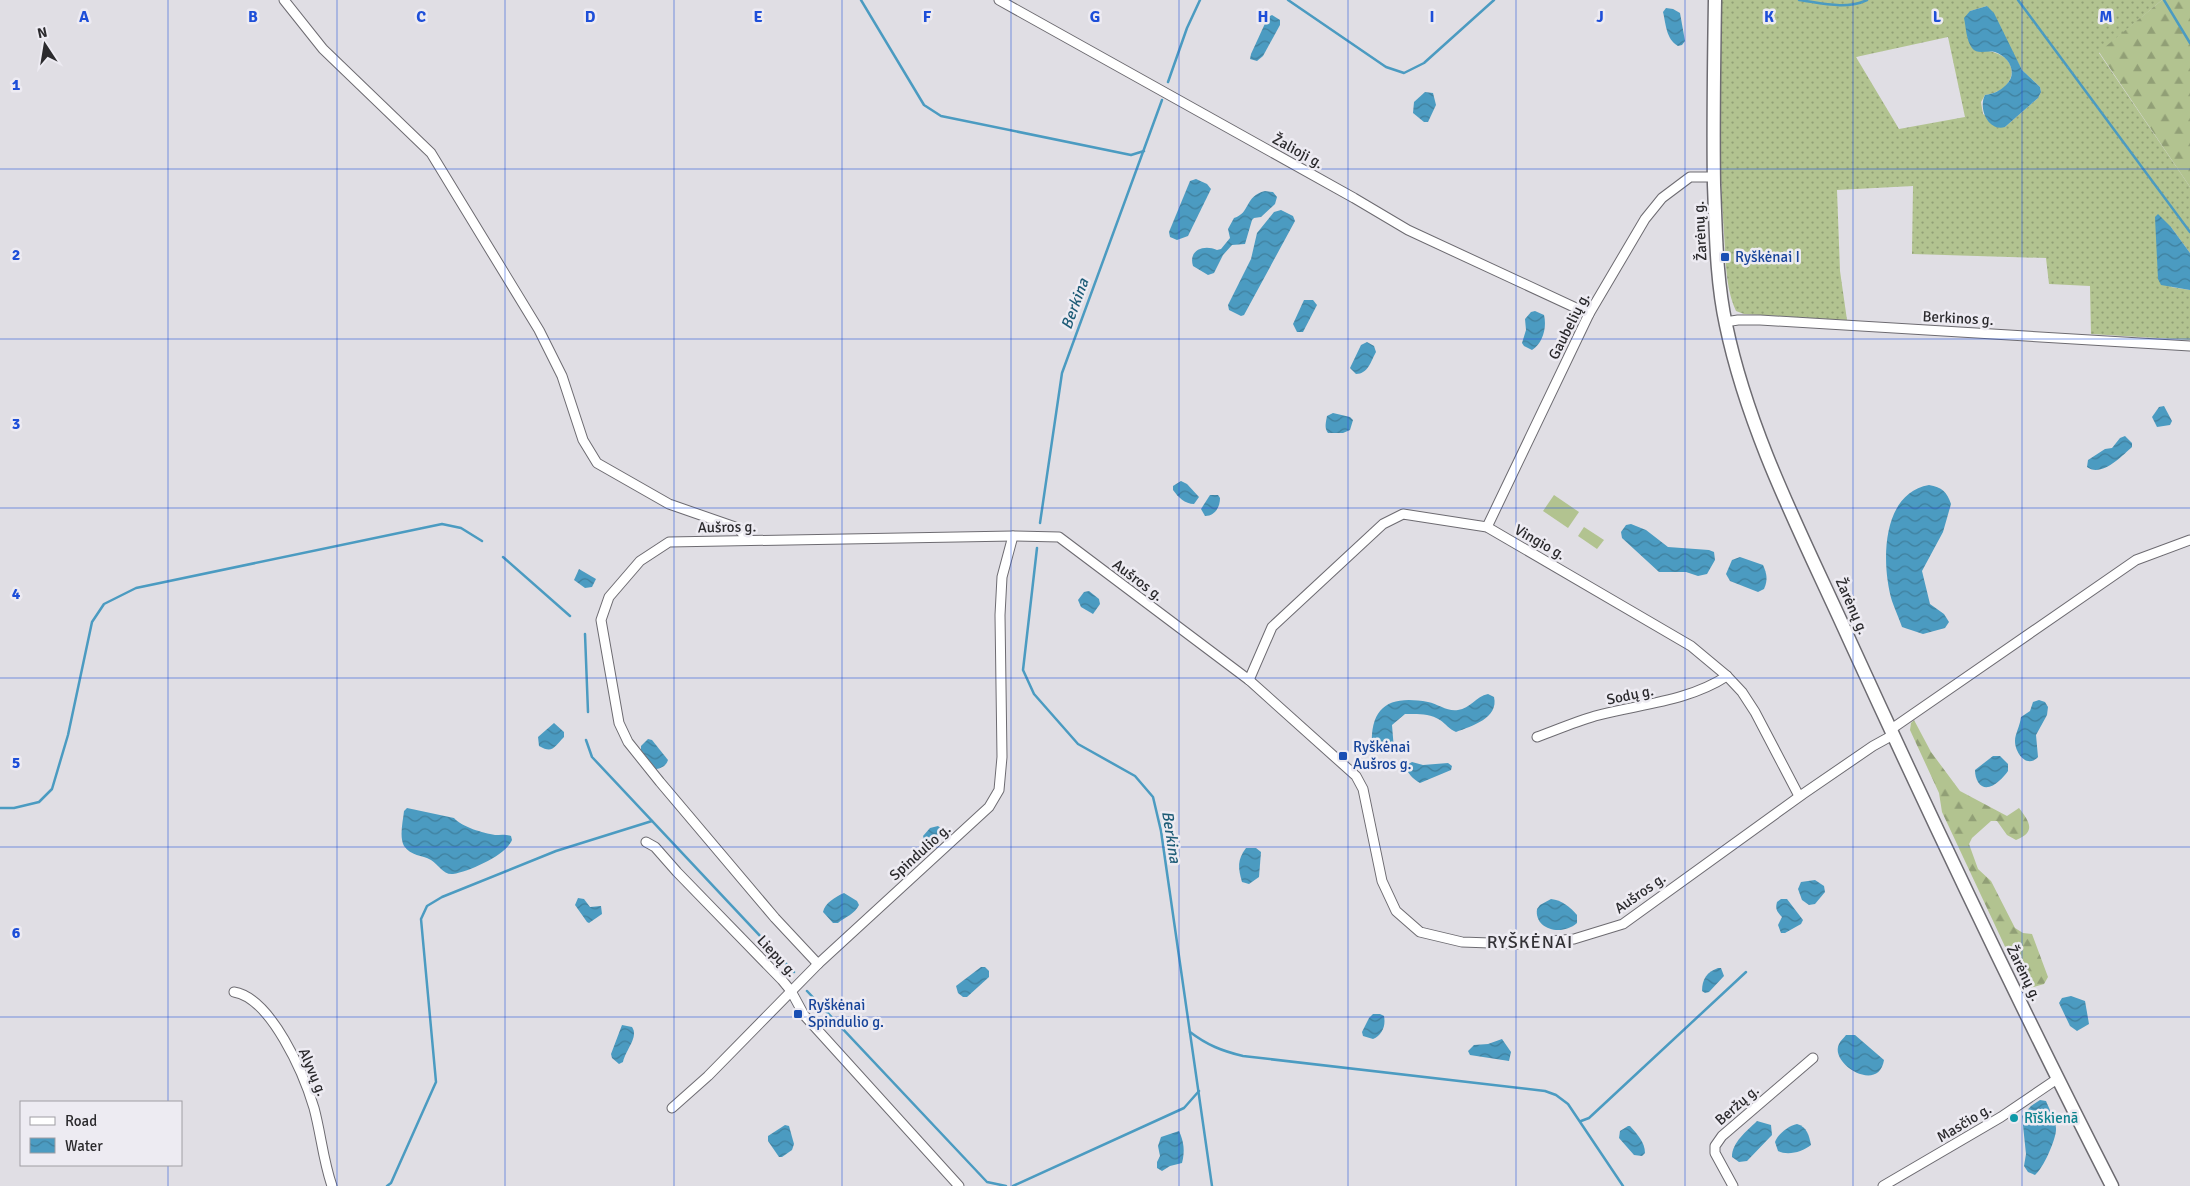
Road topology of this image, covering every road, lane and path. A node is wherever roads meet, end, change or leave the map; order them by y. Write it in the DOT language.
graph roads {
  1 [pos="284,0"];
  2 [pos="999,0"];
  3 [pos="1714,0"];
  4 [pos="1714,177"];
  5 [pos="1589,314"];
  6 [pos="1725,322"];
  7 [pos="2190,346"];
  8 [pos="1487,527"];
  9 [pos="1013,536"];
  10 [pos="748,540"];
  11 [pos="2190,540"];
  12 [pos="1727,676"];
  13 [pos="1248,680"];
  14 [pos="1891,732"];
  15 [pos="1537,737"];
  16 [pos="1799,796"];
  17 [pos="646,842"];
  18 [pos="818,964"];
  19 [pos="791,990"];
  20 [pos="234,992"];
  21 [pos="1813,1058"];
  22 [pos="2057,1079"];
  23 [pos="672,1108"];
  24 [pos="332,1186"];
  25 [pos="959,1186"];
  26 [pos="1733,1186"];
  27 [pos="1882,1186"];
  28 [pos="2112,1186"];
  1 -- 10 [label="street"];
  2 -- 5 [label="street, Žalioji g."];
  3 -- 4 [label="main road, Žarėnų g."];
  4 -- 5 [label="street, Gaubelių g."];
  4 -- 6 [label="main road, Žarėnų g."];
  5 -- 8 [label="street, Gaubelių g."];
  6 -- 7 [label="street, Berkinos g."];
  6 -- 14 [label="main road, Žarėnų g."];
  8 -- 12 [label="street, Vingio g."];
  8 -- 13 [label="street, Vingio g."];
  9 -- 10 [label="street, Aušros g."];
  9 -- 13 [label="street, Aušros g."];
  9 -- 18 [label="street, Spindulio g."];
  10 -- 18 [label="street, Aušros g."];
  11 -- 14 [label="street, Aušros g."];
  12 -- 15 [label="street, Sodų g."];
  12 -- 16 [label="street, Vingio g."];
  13 -- 16 [label="street, Aušros g."];
  14 -- 16 [label="street, Aušros g."];
  14 -- 22 [label="main road, Žarėnų g."];
  17 -- 19 [label="street, Liepų g."];
  18 -- 19 [label="street, Spindulio g."];
  19 -- 23 [label="street, Spindulio g."];
  19 -- 25 [label="street, Liepų g."];
  20 -- 24 [label="street, Alyvų g."];
  21 -- 26 [label="street, Beržų g."];
  22 -- 27 [label="street, Masčio g."];
  22 -- 28 [label="main road, Žarėnų g."];
}
